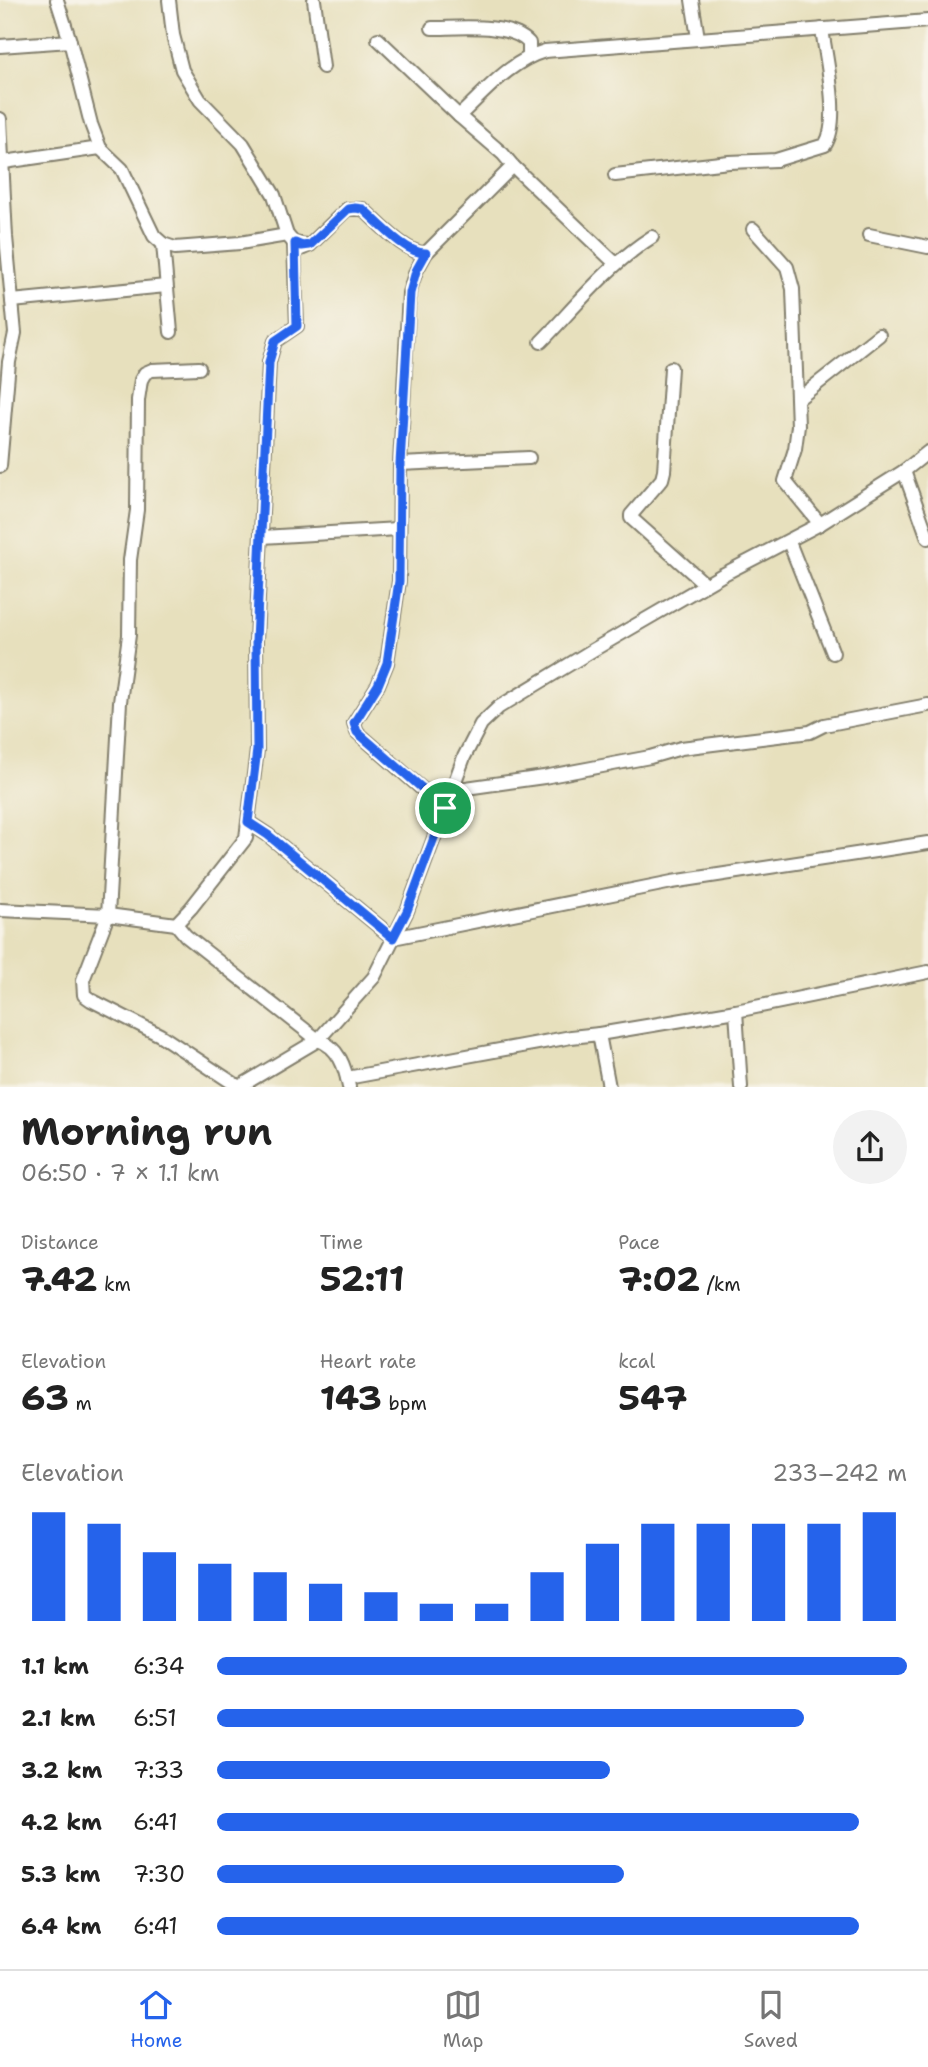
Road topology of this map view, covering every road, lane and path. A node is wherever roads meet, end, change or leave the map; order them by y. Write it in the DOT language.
graph roads {
  1 [pos="57,0"];
  2 [pos="169,0"];
  3 [pos="314,0"];
  4 [pos="692,0"];
  5 [pos="928,21"];
  6 [pos="432,28"];
  7 [pos="822,29"];
  8 [pos="698,38"];
  9 [pos="378,39"];
  10 [pos="70,41"];
  11 [pos="0,46"];
  12 [pos="529,55"];
  13 [pos="323,67"];
  14 [pos="459,116"];
  15 [pos="0,119"];
  16 [pos="100,148"];
  17 [pos="4,162"];
  18 [pos="513,166"];
  19 [pos="615,174"];
  20 [pos="753,229"];
  21 [pos="869,235"];
  22 [pos="652,237"];
  23 [pos="163,244"];
  24 [pos="296,244"];
  25 [pos="928,247"];
  26 [pos="426,253"];
  27 [pos="616,264"];
  28 [pos="166,286"];
  29 [pos="12,301"];
  30 [pos="171,331"];
  31 [pos="880,335"];
  32 [pos="541,342"];
  33 [pos="5,362"];
  34 [pos="199,368"];
  35 [pos="671,368"];
  36 [pos="798,399"];
  37 [pos="927,454"];
  38 [pos="529,458"];
  39 [pos="400,464"];
  40 [pos="0,466"];
  41 [pos="904,471"];
  42 [pos="820,524"];
  43 [pos="398,529"];
  44 [pos="262,537"];
  45 [pos="928,538"];
  46 [pos="789,541"];
  47 [pos="705,584"];
  48 [pos="833,653"];
  49 [pos="928,705"];
  50 [pos="452,790"];
  51 [pos="445,808"];
  52 [pos="248,822"];
  53 [pos="928,843"];
  54 [pos="0,910"];
  55 [pos="108,915"];
  56 [pos="176,924"];
  57 [pos="393,938"];
  58 [pos="928,972"];
  59 [pos="736,1011"];
  60 [pos="599,1034"];
  61 [pos="318,1040"];
  62 [pos="348,1083"];
  63 [pos="239,1087"];
  64 [pos="609,1087"];
  65 [pos="741,1087"];
  1 -- 10 [label="street"];
  2 -- 24 [label="street"];
  3 -- 13 [label="street"];
  4 -- 8 [label="street"];
  5 -- 7 [label="street"];
  6 -- 12 [label="street"];
  7 -- 8 [label="street"];
  7 -- 19 [label="street"];
  8 -- 12 [label="street"];
  9 -- 14 [label="street"];
  10 -- 11 [label="street"];
  10 -- 16 [label="street"];
  12 -- 14 [label="street"];
  14 -- 18 [label="street"];
  15 -- 17 [label="street"];
  16 -- 17 [label="street"];
  16 -- 23 [label="street"];
  17 -- 29 [label="street"];
  18 -- 26 [label="street"];
  18 -- 27 [label="street"];
  20 -- 36 [label="street"];
  21 -- 25 [label="street"];
  22 -- 27 [label="street"];
  23 -- 24 [label="street"];
  23 -- 28 [label="street"];
  24 -- 26 [label="street"];
  24 -- 44 [label="street"];
  26 -- 39 [label="street"];
  27 -- 32 [label="street"];
  28 -- 29 [label="street"];
  28 -- 30 [label="street"];
  29 -- 33 [label="street"];
  31 -- 36 [label="street"];
  33 -- 40 [label="street"];
  34 -- 55 [label="street"];
  35 -- 47 [label="street"];
  36 -- 42 [label="street"];
  37 -- 41 [label="street"];
  38 -- 39 [label="street"];
  39 -- 43 [label="street"];
  41 -- 42 [label="street"];
  41 -- 45 [label="street"];
  42 -- 46 [label="street"];
  43 -- 44 [label="street"];
  43 -- 51 [label="street"];
  44 -- 52 [label="street"];
  46 -- 47 [label="street"];
  46 -- 48 [label="street"];
  47 -- 50 [label="street"];
  49 -- 50 [label="street"];
  50 -- 51 [label="street"];
  51 -- 57 [label="street"];
  52 -- 56 [label="street"];
  52 -- 57 [label="street"];
  53 -- 57 [label="street"];
  54 -- 55 [label="street"];
  55 -- 56 [label="street"];
  55 -- 63 [label="street"];
  56 -- 61 [label="street"];
  57 -- 61 [label="street"];
  58 -- 59 [label="street"];
  59 -- 60 [label="street"];
  59 -- 65 [label="street"];
  60 -- 62 [label="street"];
  60 -- 64 [label="street"];
  61 -- 62 [label="street"];
  61 -- 63 [label="street"];
}
